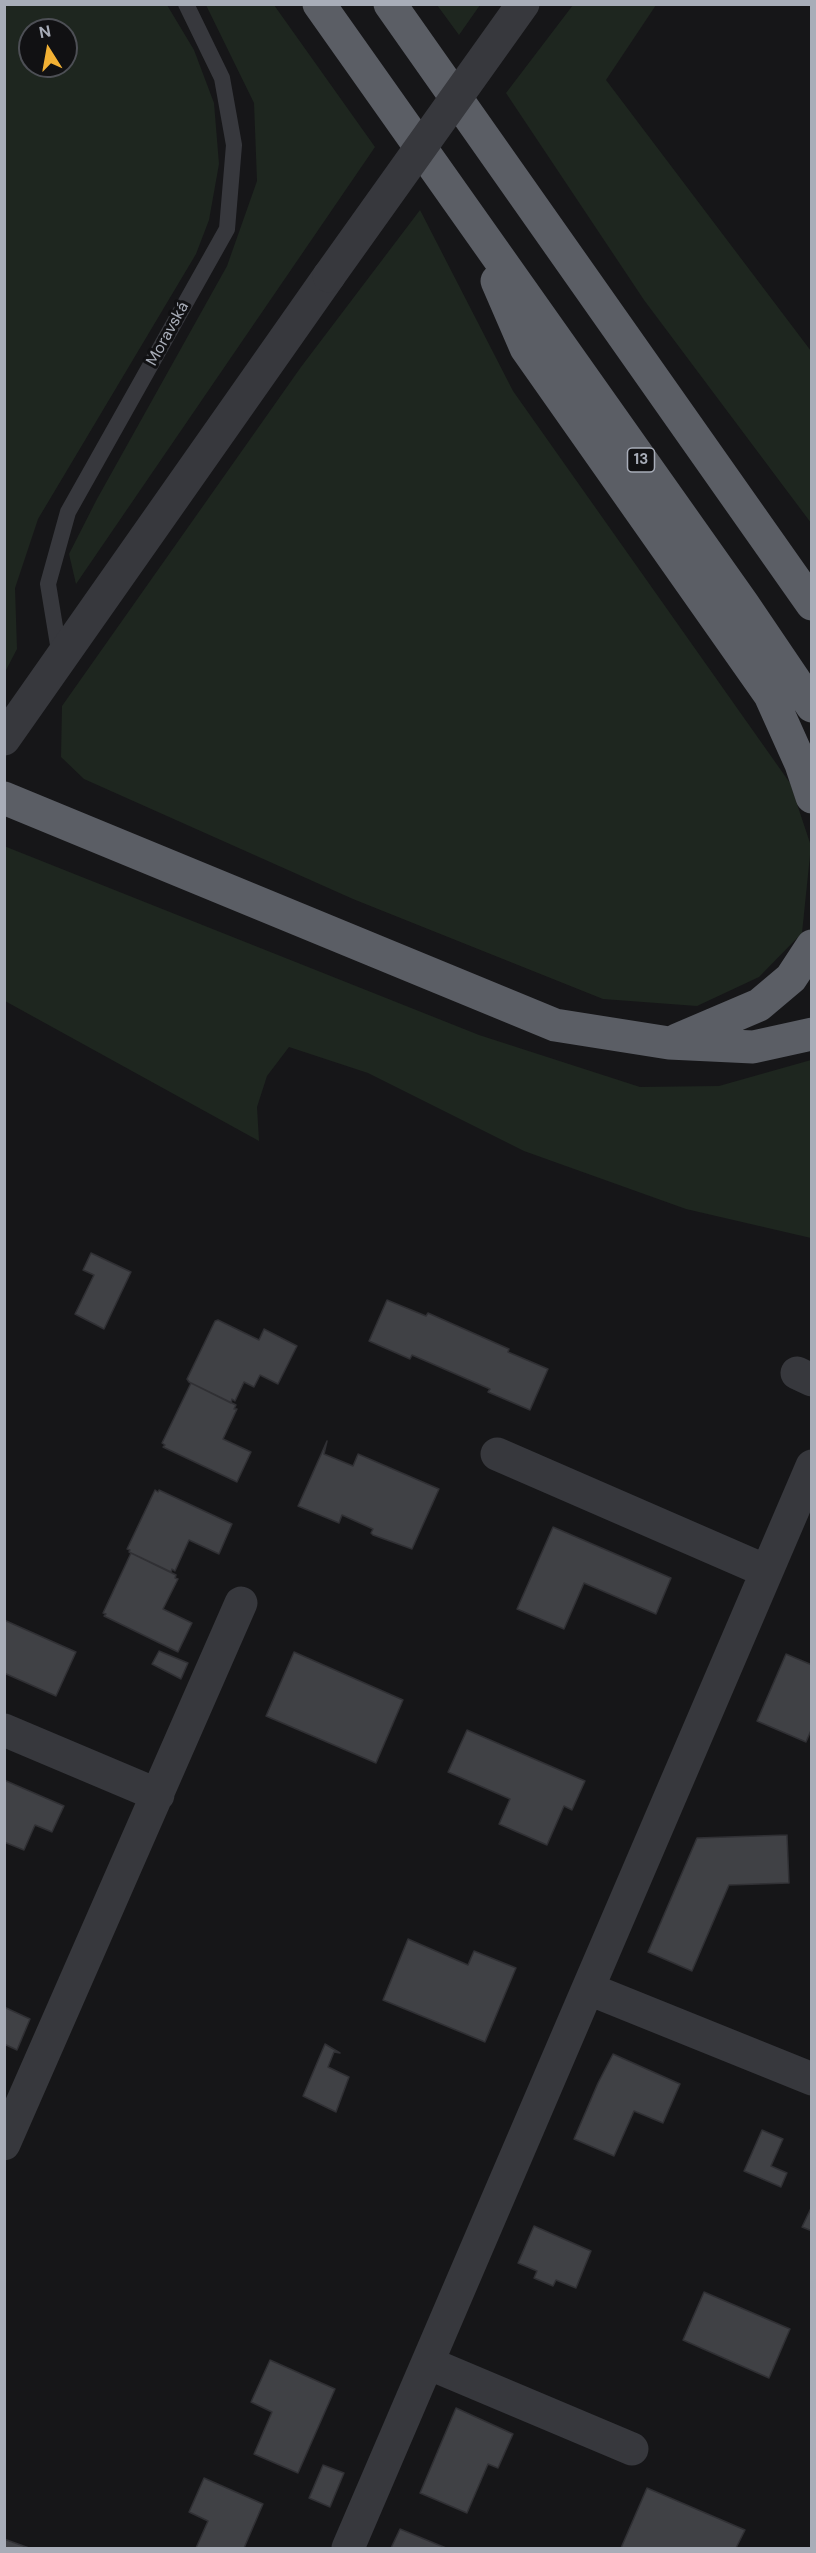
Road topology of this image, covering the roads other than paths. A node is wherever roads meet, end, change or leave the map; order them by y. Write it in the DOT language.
graph roads {
  1 [pos="186,4"];
  2 [pos="319,4"];
  3 [pos="390,4"];
  4 [pos="523,4"];
  5 [pos="468,216"];
  6 [pos="812,604"];
  7 [pos="60,658"];
  8 [pos="812,706"];
  9 [pos="4,739"];
  10 [pos="812,797"];
  11 [pos="4,798"];
  12 [pos="812,946"];
  13 [pos="812,1034"];
  14 [pos="669,1043"];
  15 [pos="497,1454"];
  16 [pos="812,1466"];
  17 [pos="766,1571"];
  18 [pos="241,1604"];
  19 [pos="4,1730"];
  20 [pos="158,1795"];
  21 [pos="589,1989"];
  22 [pos="812,2079"];
  23 [pos="4,2144"];
  24 [pos="428,2363"];
  25 [pos="632,2449"];
  26 [pos="348,2548"];
  1 -- 7 [label="lane, Moravská"];
  2 -- 5 [label="highway, 13"];
  3 -- 6 [label="highway"];
  4 -- 7 [label="street, bridge"];
  5 -- 8 [label="highway, 13"];
  5 -- 10 [label="highway"];
  7 -- 9 [label="street"];
  11 -- 14 [label="highway"];
  12 -- 14 [label="highway"];
  13 -- 14 [label="highway"];
  15 -- 17 [label="street"];
  16 -- 17 [label="street"];
  17 -- 21 [label="street"];
  18 -- 20 [label="street"];
  19 -- 20 [label="street"];
  20 -- 23 [label="street"];
  21 -- 22 [label="street"];
  21 -- 24 [label="street"];
  24 -- 25 [label="street"];
  24 -- 26 [label="street"];
}
